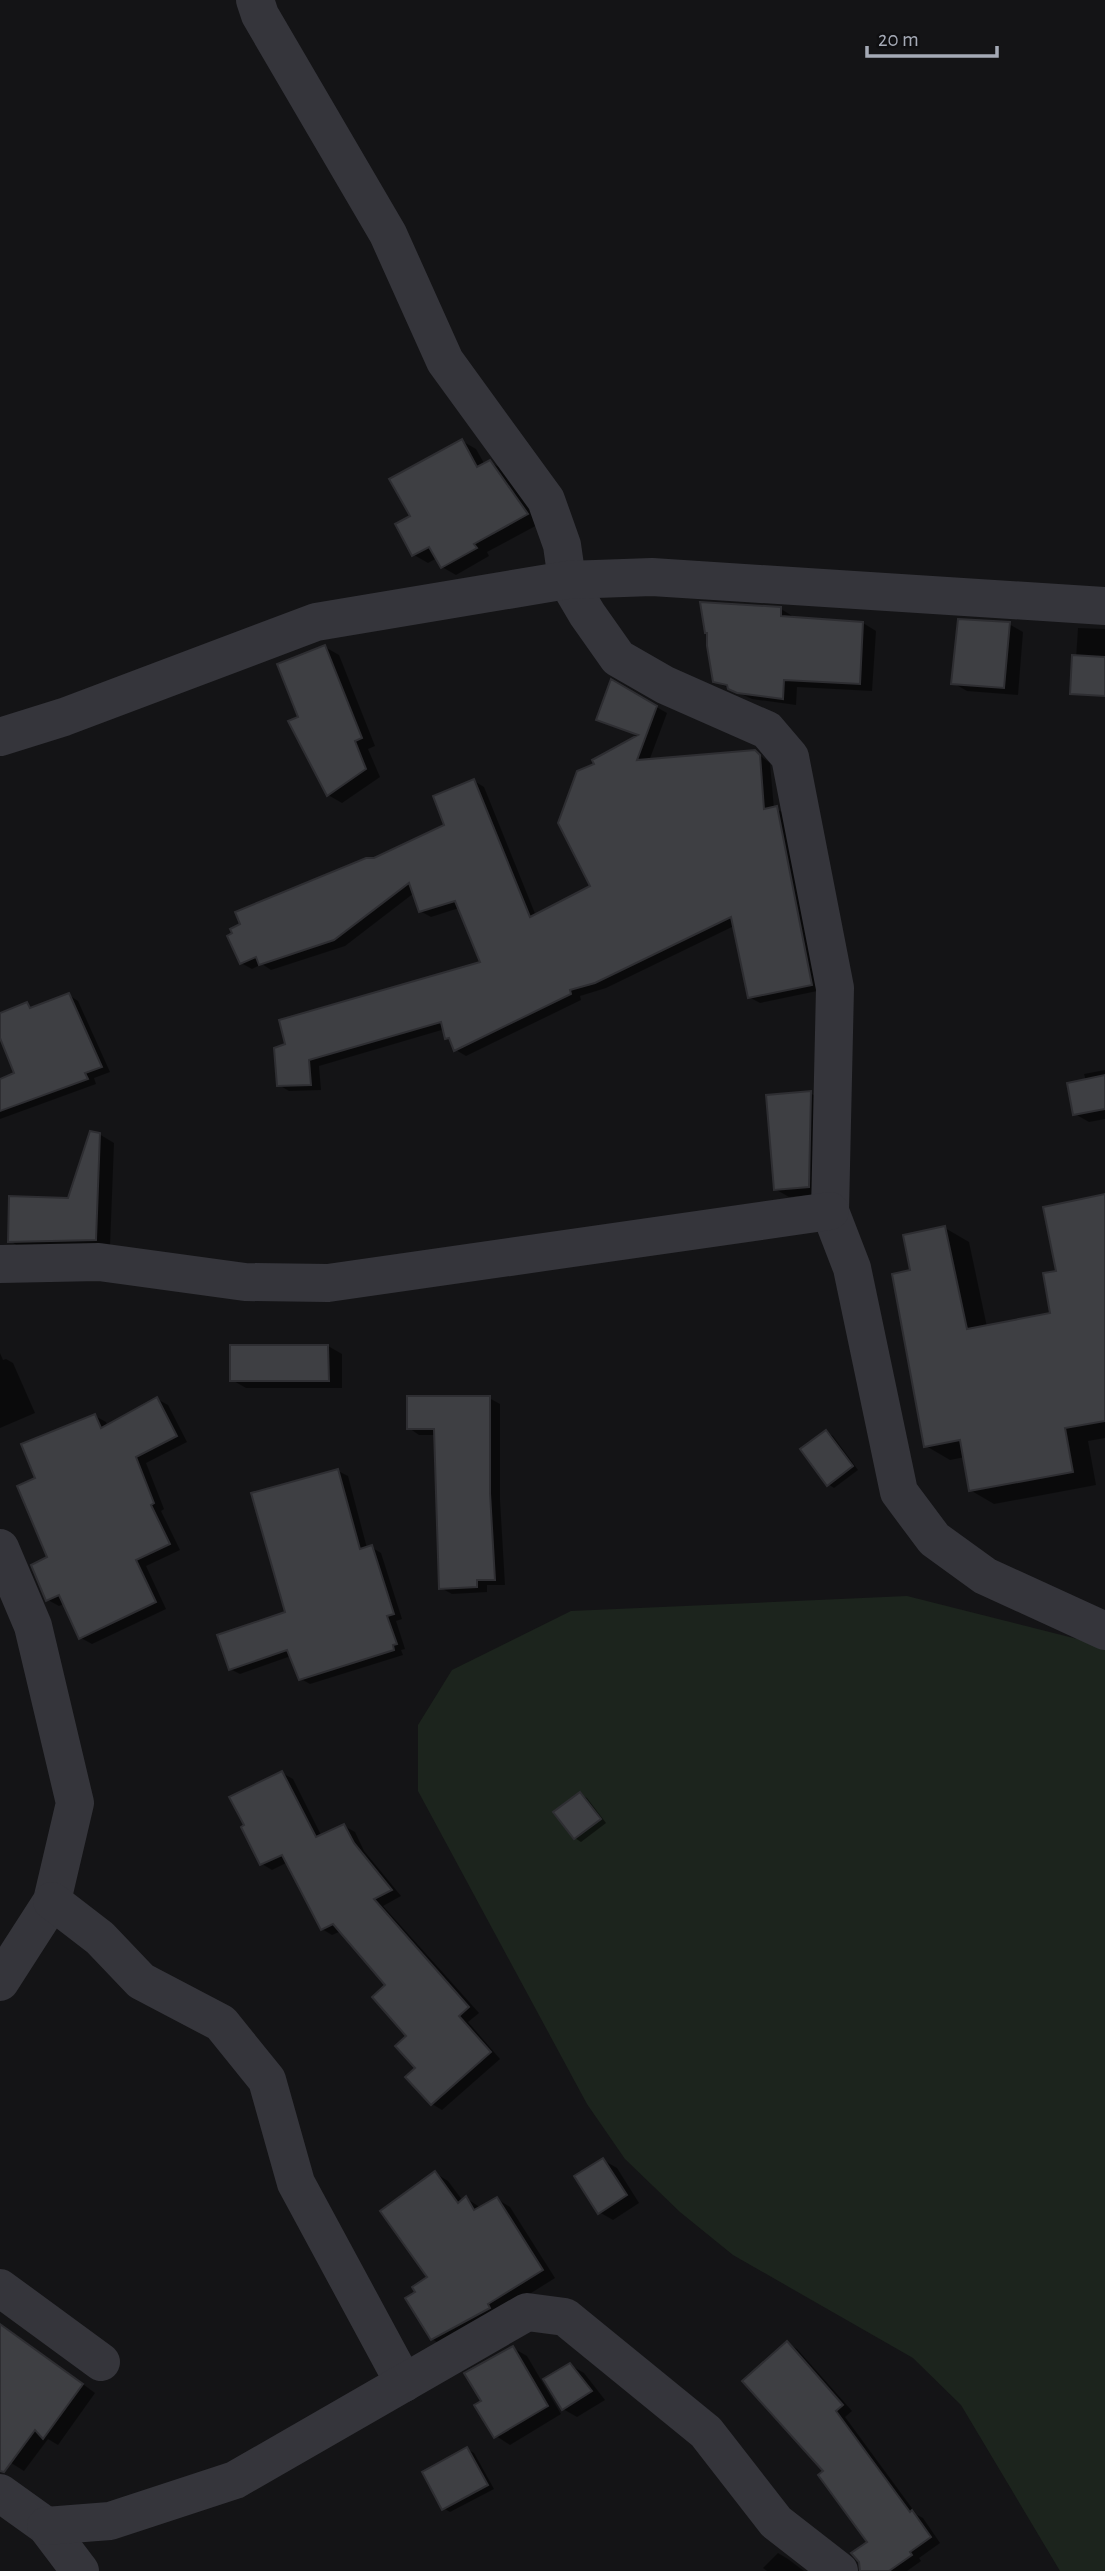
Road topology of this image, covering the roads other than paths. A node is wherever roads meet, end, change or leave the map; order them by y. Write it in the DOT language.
graph roads {
  1 [pos="255,0"];
  2 [pos="566,580"];
  3 [pos="1105,606"];
  4 [pos="0,737"];
  5 [pos="830,1212"];
  6 [pos="0,1264"];
  7 [pos="0,1548"];
  8 [pos="1105,1631"];
  9 [pos="52,1901"];
  10 [pos="0,1982"];
  11 [pos="0,2288"];
  12 [pos="101,2362"];
  13 [pos="404,2383"];
  14 [pos="0,2493"];
  15 [pos="46,2526"];
  16 [pos="80,2571"];
  17 [pos="839,2571"];
  1 -- 2 [label="street"];
  2 -- 3 [label="street"];
  2 -- 4 [label="street"];
  2 -- 5 [label="street"];
  5 -- 6 [label="street"];
  5 -- 8 [label="street"];
  7 -- 9 [label="street"];
  9 -- 10 [label="street"];
  9 -- 13 [label="street"];
  11 -- 12 [label="street"];
  13 -- 15 [label="street"];
  13 -- 17 [label="street"];
  14 -- 15 [label="street"];
  15 -- 16 [label="street"];
}
